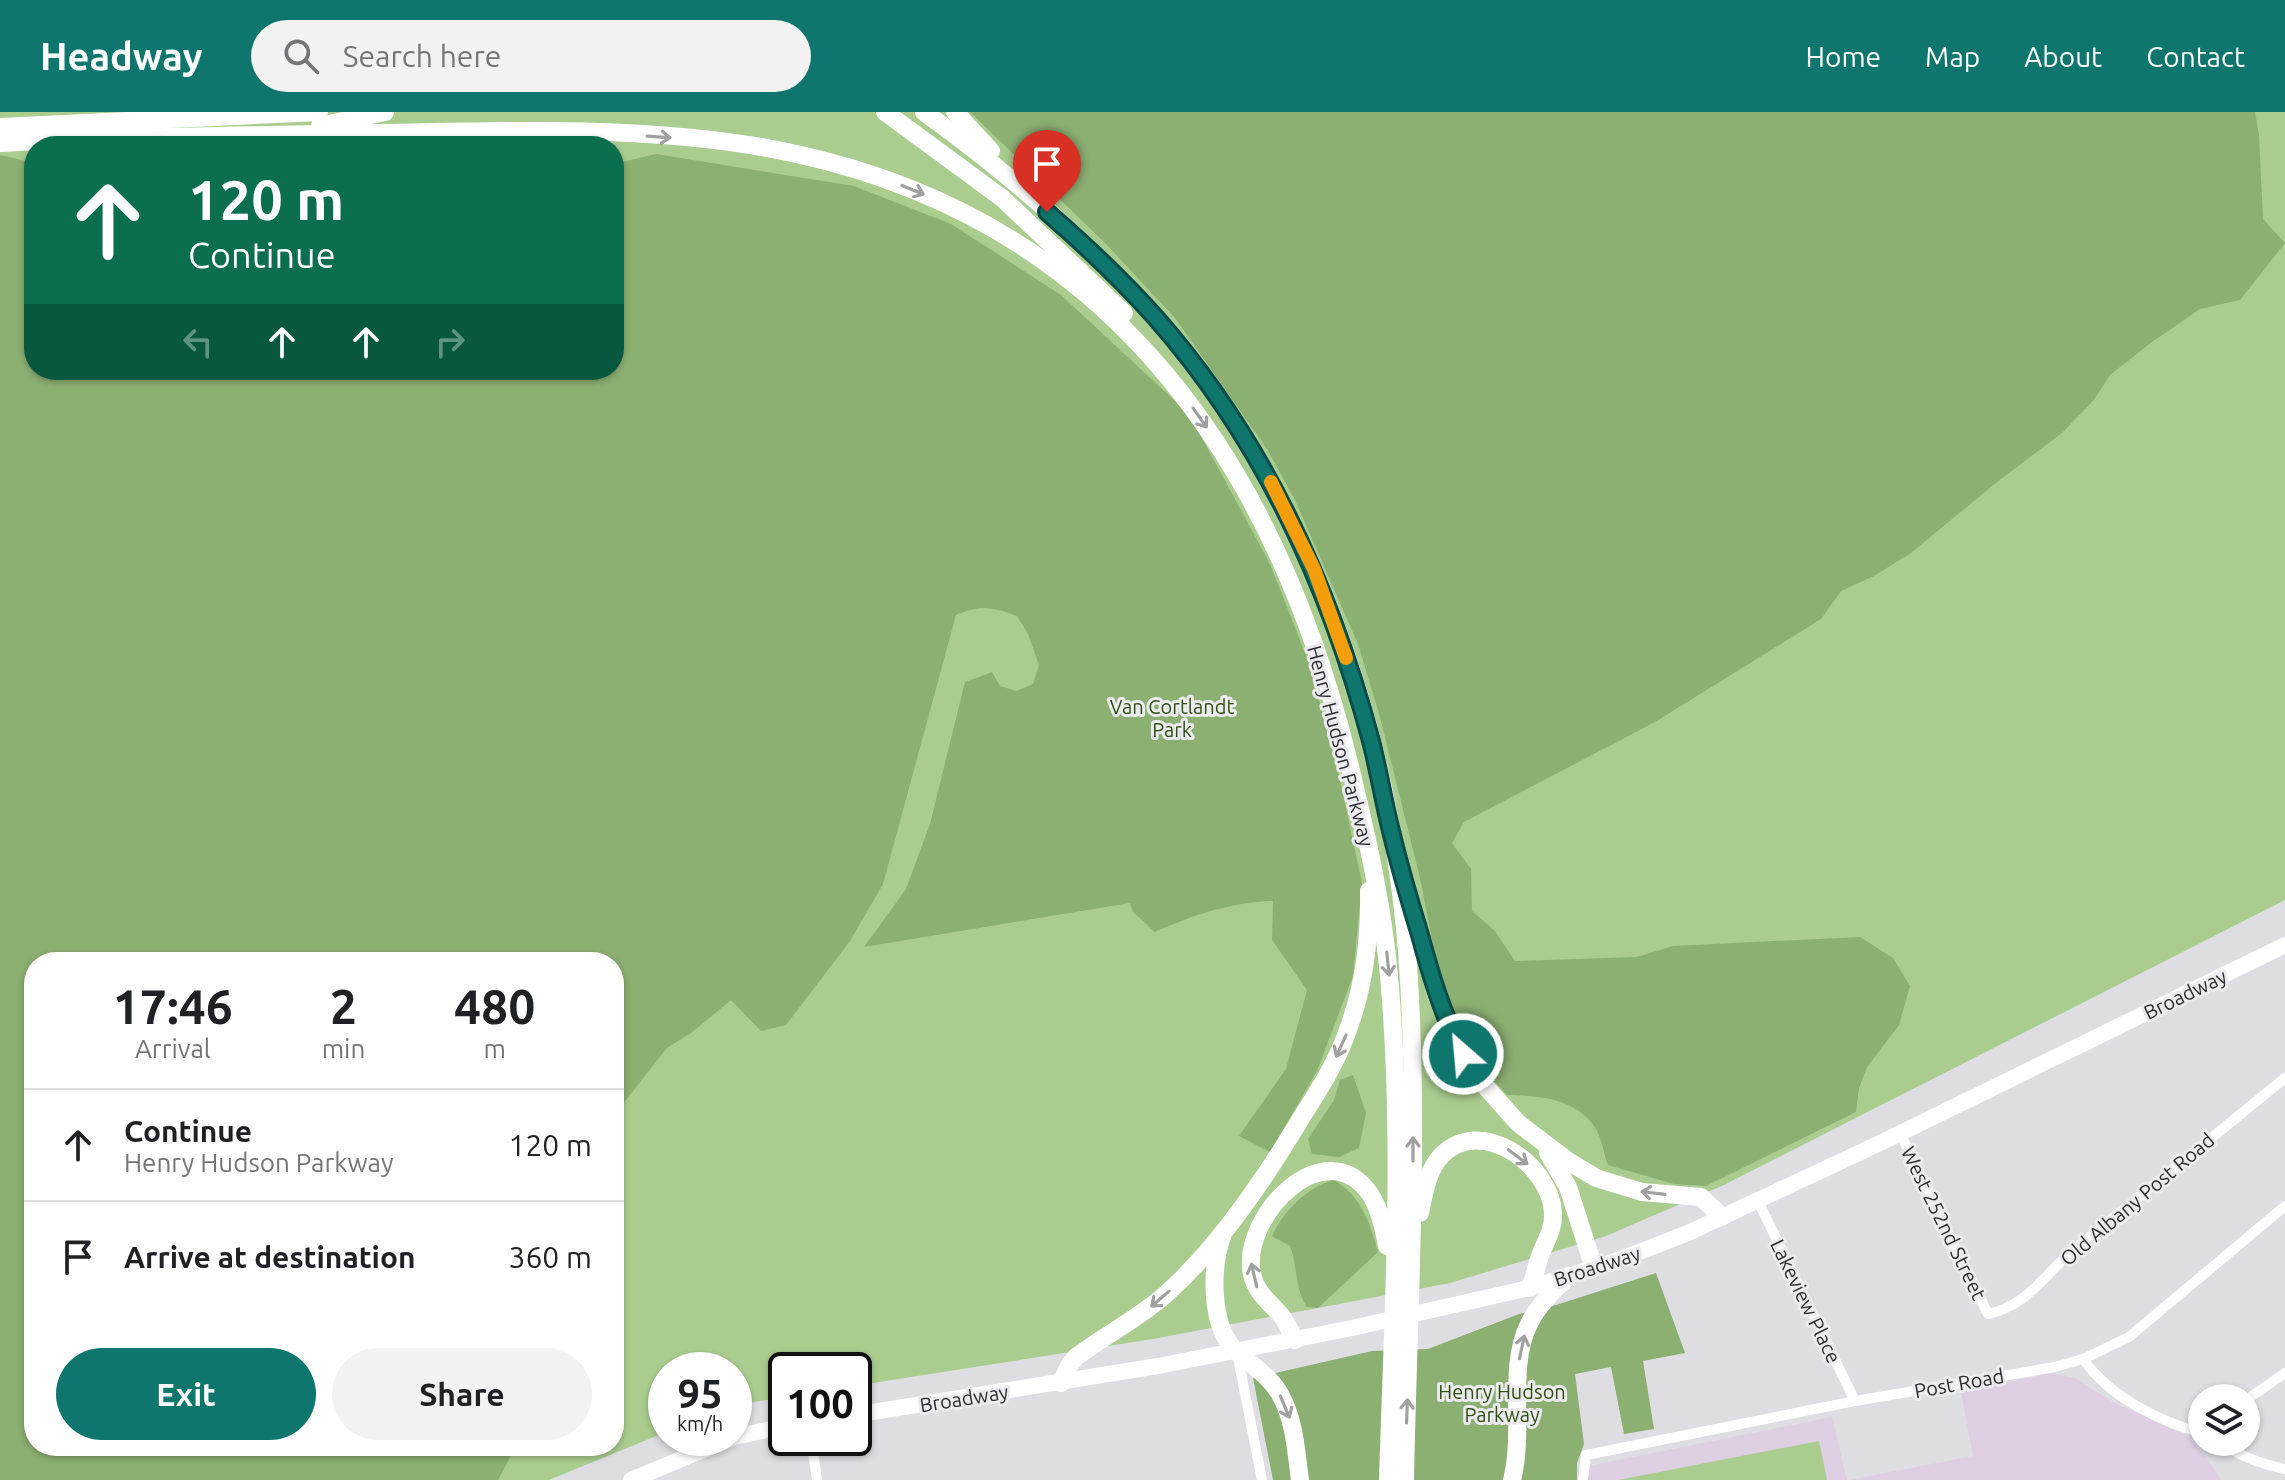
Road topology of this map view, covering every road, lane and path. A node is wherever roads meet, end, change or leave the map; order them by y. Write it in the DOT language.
graph roads {
  1 [pos="319,112"];
  2 [pos="385,112"];
  3 [pos="885,112"];
  4 [pos="924,112"];
  5 [pos="955,112"];
  6 [pos="267,113"];
  7 [pos="0,127"];
  8 [pos="274,135"];
  9 [pos="240,136"];
  10 [pos="24,142"];
  11 [pos="0,143"];
  12 [pos="1047,212"];
  13 [pos="1168,375"];
  14 [pos="1365,832"];
  15 [pos="1391,834"];
  16 [pos="2285,945"];
  17 [pos="2285,1078"];
  18 [pos="1524,1128"];
  19 [pos="1900,1133"];
  20 [pos="1758,1201"];
  21 [pos="2285,1206"];
  22 [pos="1722,1217"];
  23 [pos="1231,1221"];
  24 [pos="1411,1255"];
  25 [pos="1594,1268"];
  26 [pos="1569,1276"];
  27 [pos="1529,1288"];
  28 [pos="1402,1289"];
  29 [pos="1988,1314"];
  30 [pos="1295,1340"];
  31 [pos="1401,1343"];
  32 [pos="1236,1351"];
  33 [pos="2083,1359"];
  34 [pos="2285,1373"];
  35 [pos="1061,1383"];
  36 [pos="2260,1390"];
  37 [pos="1855,1401"];
  38 [pos="872,1412"];
  39 [pos="2188,1428"];
  40 [pos="689,1456"];
  41 [pos="814,1456"];
  42 [pos="2242,1456"];
  43 [pos="2285,1469"];
  44 [pos="631,1480"];
  45 [pos="817,1480"];
  46 [pos="1262,1480"];
  47 [pos="1300,1480"];
  48 [pos="1388,1480"];
  49 [pos="1405,1480"];
  50 [pos="1512,1480"];
  51 [pos="1583,1480"];
  1 -- 6 [label="highway"];
  2 -- 8 [label="highway"];
  3 -- 13 [label="highway"];
  4 -- 12 [label="highway, Henry Hudson Parkway"];
  5 -- 12 [label="highway"];
  6 -- 7 [label="highway"];
  8 -- 9 [label="highway, Henry Hudson Parkway"];
  8 -- 13 [label="highway, Henry Hudson Parkway, one-way"];
  10 -- 11 [label="highway, Henry Hudson Parkway"];
  12 -- 15 [label="highway, Henry Hudson Parkway"];
  13 -- 14 [label="highway, Henry Hudson Parkway, one-way"];
  14 -- 23 [label="highway, one-way"];
  14 -- 28 [label="highway, Henry Hudson Parkway, one-way"];
  15 -- 18 [label="highway"];
  24 -- 15 [label="highway, Henry Hudson Parkway, one-way"];
  16 -- 19 [label="main road, Broadway"];
  17 -- 29 [label="street, Old Albany Post Road"];
  22 -- 18 [label="highway, one-way"];
  18 -- 25 [label="highway"];
  19 -- 20 [label="main road, Broadway"];
  19 -- 29 [label="street, West 252nd Street"];
  20 -- 22 [label="main road, Broadway"];
  20 -- 37 [label="street, Lakeview Place"];
  21 -- 33 [label="street, Post Road"];
  22 -- 25 [label="main road, Broadway"];
  23 -- 32 [label="highway"];
  23 -- 35 [label="highway, one-way"];
  24 -- 27 [label="highway, one-way"];
  24 -- 28 [label="highway, Henry Hudson Parkway"];
  25 -- 26 [label="main road, Broadway"];
  26 -- 27 [label="main road, Broadway"];
  50 -- 26 [label="highway, one-way"];
  27 -- 30 [label="main road, Broadway"];
  30 -- 28 [label="highway, one-way"];
  28 -- 31 [label="highway, Henry Hudson Parkway"];
  30 -- 32 [label="main road, Broadway"];
  31 -- 48 [label="highway, Henry Hudson Parkway"];
  49 -- 31 [label="highway, Henry Hudson Parkway, one-way"];
  32 -- 35 [label="main road, Broadway"];
  32 -- 46 [label="street"];
  32 -- 47 [label="highway, one-way"];
  33 -- 37 [label="street, Post Road"];
  33 -- 39 [label="street"];
  34 -- 36 [label="street"];
  35 -- 38 [label="main road, Broadway"];
  37 -- 51 [label="street, Post Road"];
  40 -- 44 [label="main road"];
  41 -- 45 [label="street"];
  42 -- 43 [label="street"];
}
